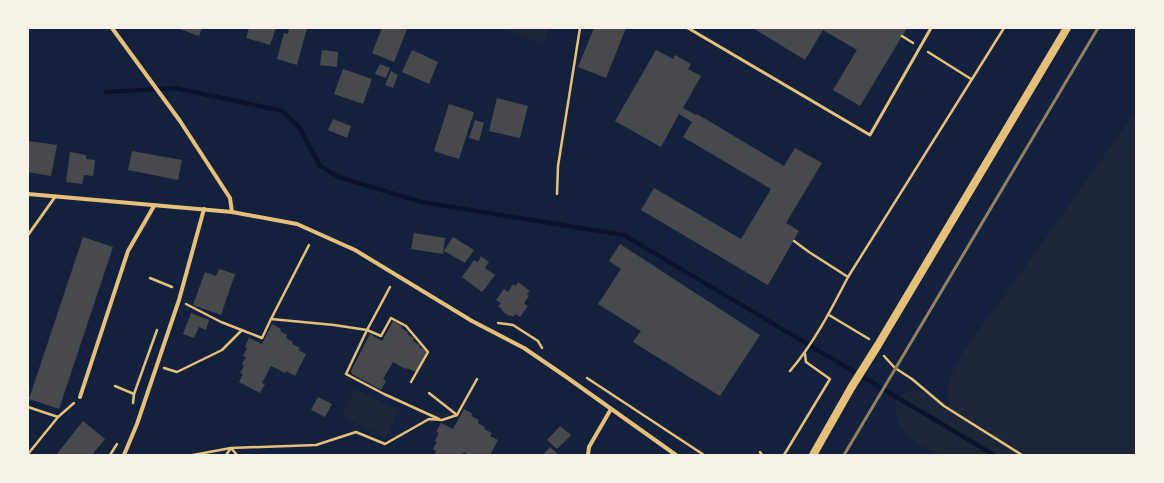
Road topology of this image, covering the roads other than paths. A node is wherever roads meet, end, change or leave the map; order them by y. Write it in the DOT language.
graph roads {
  1 [pos="112,28"];
  2 [pos="688,28"];
  3 [pos="931,28"];
  4 [pos="1064,29"];
  5 [pos="28,194"];
  6 [pos="56,197"];
  7 [pos="154,206"];
  8 [pos="204,209"];
  9 [pos="232,212"];
  10 [pos="28,235"];
  11 [pos="80,397"];
  12 [pos="611,409"];
  13 [pos="124,455"];
  14 [pos="588,455"];
  15 [pos="676,455"];
  16 [pos="813,455"];
  1 -- 9 [label="street"];
  2 -- 3 [label="lane"];
  4 -- 16 [label="main road"];
  5 -- 6 [label="street"];
  6 -- 7 [label="street"];
  6 -- 10 [label="lane"];
  7 -- 8 [label="street"];
  7 -- 11 [label="street"];
  8 -- 9 [label="street"];
  8 -- 13 [label="street"];
  9 -- 12 [label="street"];
  12 -- 14 [label="street"];
  12 -- 15 [label="street"];
}
